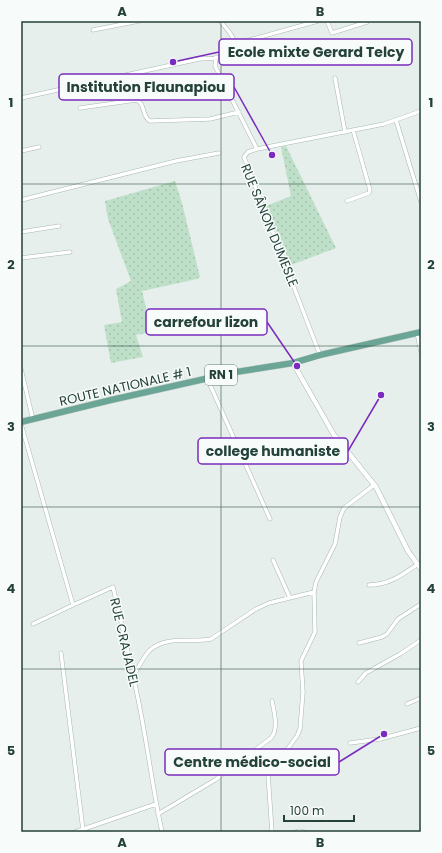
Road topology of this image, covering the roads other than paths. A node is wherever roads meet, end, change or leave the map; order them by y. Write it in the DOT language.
graph roads {
  1 [pos="139,21"];
  2 [pos="220,21"];
  3 [pos="318,21"];
  4 [pos="327,21"];
  5 [pos="367,22"];
  6 [pos="93,30"];
  7 [pos="235,44"];
  8 [pos="216,57"];
  9 [pos="335,78"];
  10 [pos="21,98"];
  11 [pos="80,108"];
  12 [pos="421,111"];
  13 [pos="239,112"];
  14 [pos="396,120"];
  15 [pos="353,130"];
  16 [pos="345,132"];
  17 [pos="39,147"];
  18 [pos="257,149"];
  19 [pos="21,151"];
  20 [pos="219,153"];
  21 [pos="21,200"];
  22 [pos="347,201"];
  23 [pos="421,202"];
  24 [pos="59,226"];
  25 [pos="21,232"];
  26 [pos="70,252"];
  27 [pos="21,253"];
  28 [pos="21,259"];
  29 [pos="419,333"];
  30 [pos="421,352"];
  31 [pos="320,355"];
  32 [pos="293,363"];
  33 [pos="21,369"];
  34 [pos="208,378"];
  35 [pos="33,420"];
  36 [pos="21,423"];
  37 [pos="374,485"];
  38 [pos="270,519"];
  39 [pos="273,560"];
  40 [pos="418,564"];
  41 [pos="421,569"];
  42 [pos="369,585"];
  43 [pos="314,592"];
  44 [pos="290,598"];
  45 [pos="421,604"];
  46 [pos="73,605"];
  47 [pos="33,624"];
  48 [pos="421,640"];
  49 [pos="359,643"];
  50 [pos="61,653"];
  51 [pos="133,677"];
  52 [pos="358,682"];
  53 [pos="421,698"];
  54 [pos="272,701"];
  55 [pos="407,704"];
  56 [pos="421,728"];
  57 [pos="350,743"];
  58 [pos="156,804"];
  59 [pos="158,814"];
  60 [pos="83,830"];
  61 [pos="75,832"];
  62 [pos="162,832"];
  63 [pos="272,832"];
  64 [pos="296,832"];
  65 [pos="304,832"];
  1 -- 6 [label="street"];
  2 -- 7 [label="street"];
  3 -- 7 [label="street"];
  4 -- 5 [label="street"];
  7 -- 8 [label="street"];
  8 -- 10 [label="street"];
  8 -- 13 [label="street"];
  9 -- 16 [label="street"];
  11 -- 13 [label="street"];
  12 -- 14 [label="street, RUE SÂNON DUMESLE"];
  13 -- 18 [label="street"];
  14 -- 15 [label="street, RUE SÂNON DUMESLE"];
  14 -- 23 [label="street"];
  15 -- 16 [label="street, RUE SÂNON DUMESLE"];
  15 -- 22 [label="street"];
  16 -- 18 [label="street, RUE SÂNON DUMESLE"];
  17 -- 19 [label="street"];
  18 -- 31 [label="street, RUE SÂNON DUMESLE"];
  20 -- 21 [label="street"];
  24 -- 25 [label="street"];
  26 -- 28 [label="street"];
  27 -- 28 [label="street"];
  29 -- 30 [label="street"];
  29 -- 31 [label="main road, ROUTE NATIONALE # 1 / RN 1"];
  31 -- 32 [label="main road, ROUTE NATIONALE # 1 / RN 1"];
  32 -- 34 [label="main road, ROUTE NATIONALE # 1 / RN 1"];
  32 -- 37 [label="street"];
  33 -- 35 [label="street"];
  34 -- 35 [label="main road, ROUTE NATIONALE # 1 / RN 1"];
  34 -- 38 [label="street"];
  35 -- 36 [label="main road, ROUTE NATIONALE # 1 / RN 1"];
  36 -- 46 [label="street"];
  37 -- 40 [label="street"];
  37 -- 43 [label="street"];
  39 -- 44 [label="street"];
  40 -- 41 [label="street"];
  40 -- 42 [label="street"];
  43 -- 44 [label="street"];
  43 -- 63 [label="street"];
  44 -- 51 [label="street"];
  45 -- 49 [label="street"];
  46 -- 47 [label="street"];
  46 -- 51 [label="street, RUE CRAJADEL"];
  48 -- 52 [label="street"];
  50 -- 60 [label="street"];
  51 -- 58 [label="street, RUE CRAJADEL"];
  53 -- 55 [label="street"];
  54 -- 59 [label="street"];
  56 -- 57 [label="street"];
  58 -- 59 [label="street, RUE CRAJADEL"];
  58 -- 60 [label="street"];
  59 -- 62 [label="street, RUE CRAJADEL"];
  60 -- 61 [label="street"];
  64 -- 65 [label="street"];
}
